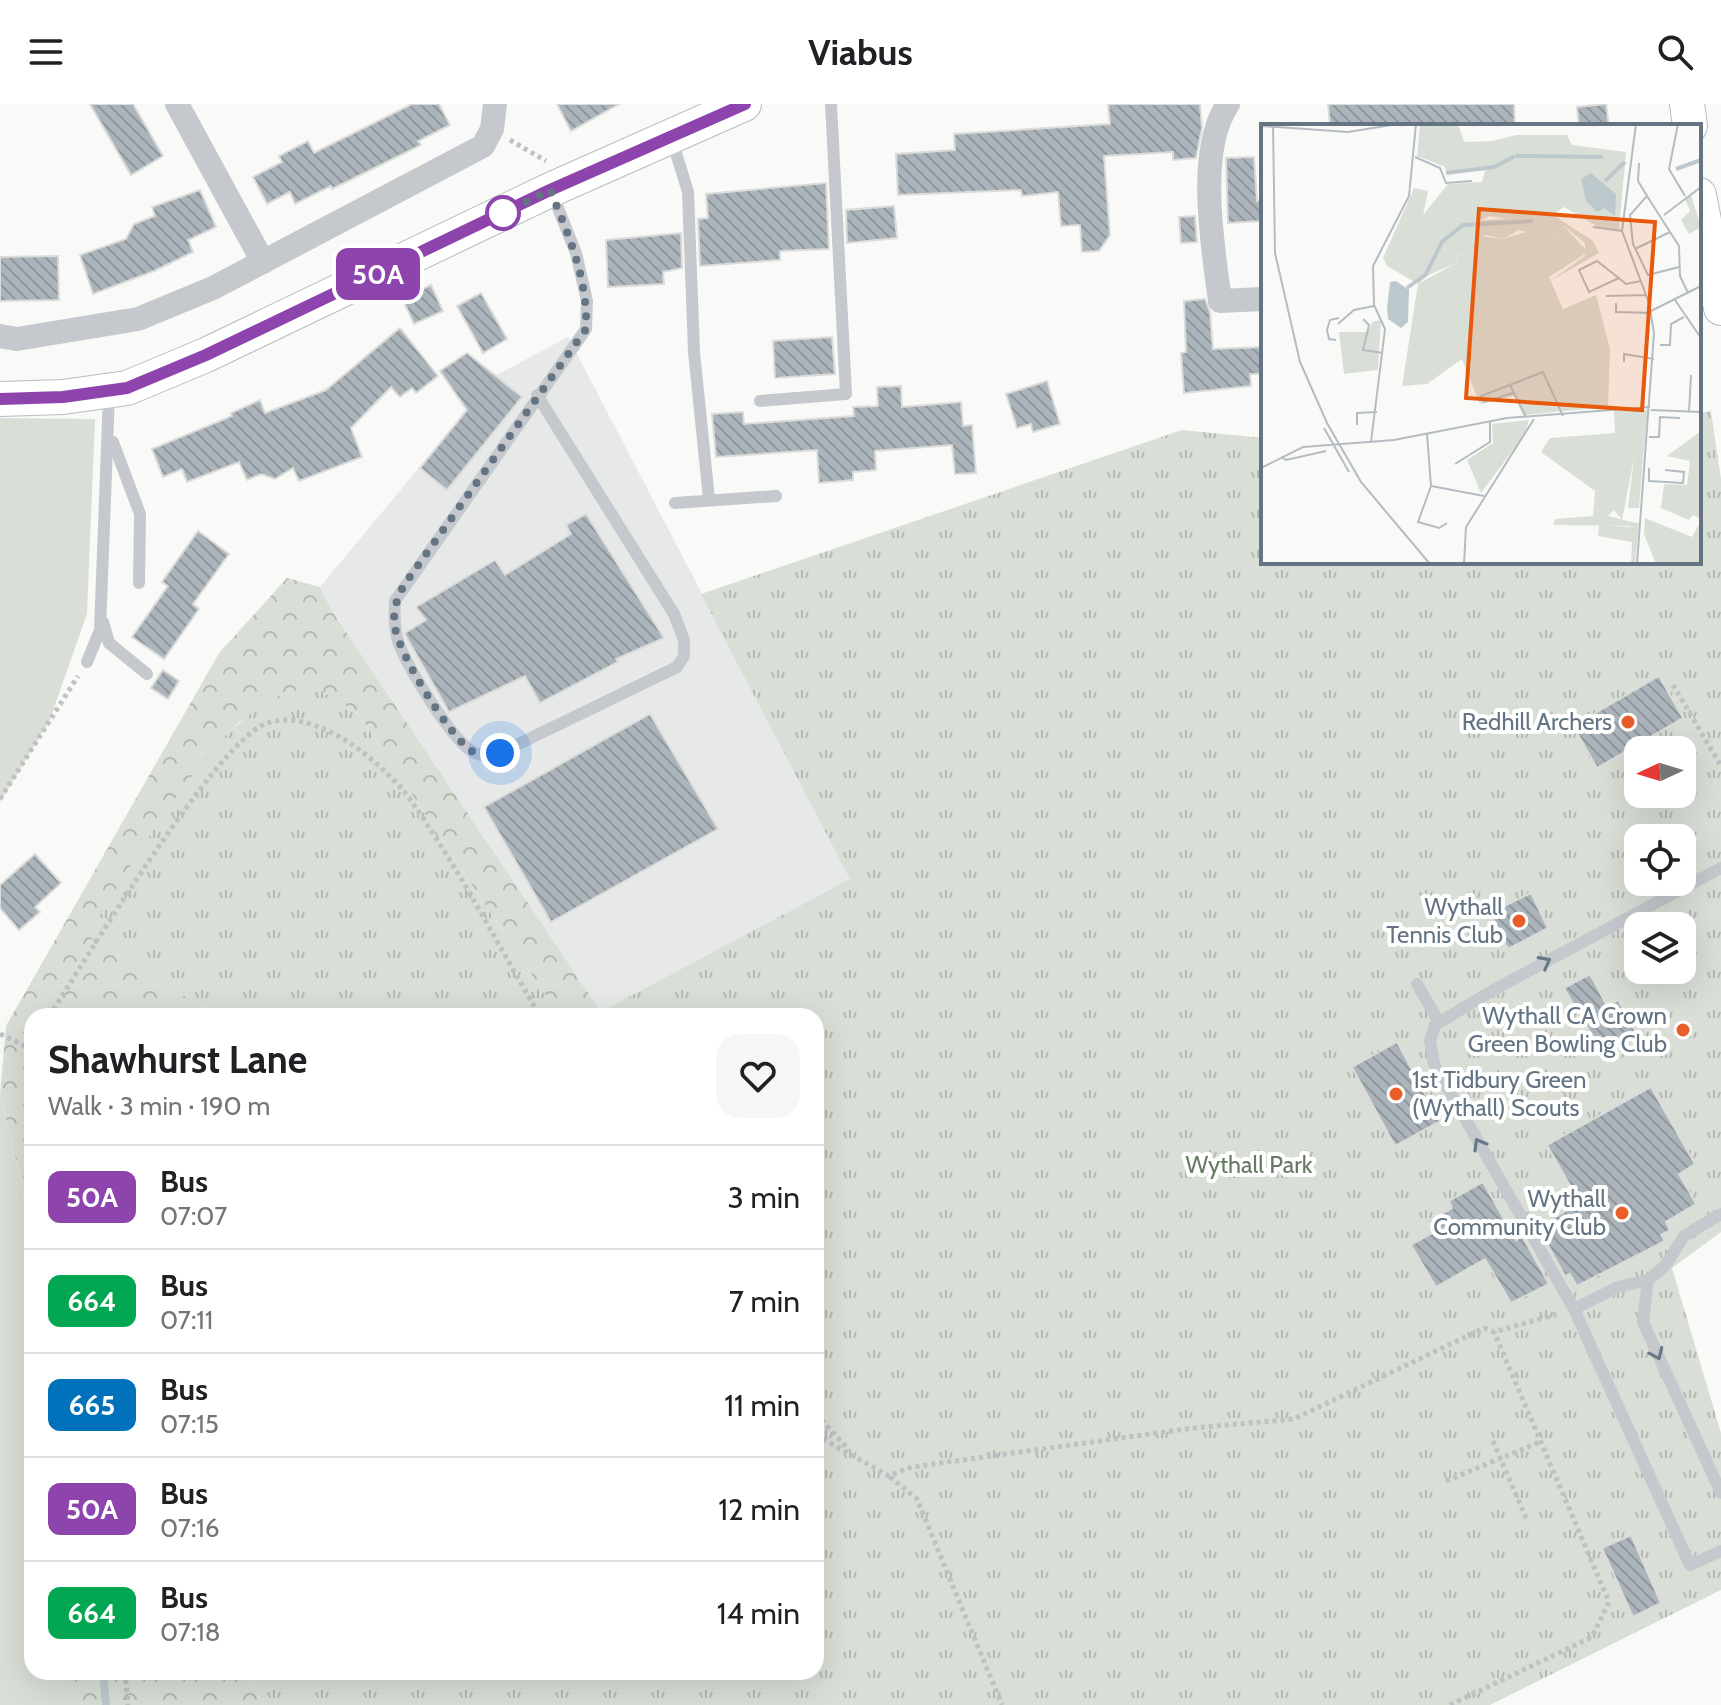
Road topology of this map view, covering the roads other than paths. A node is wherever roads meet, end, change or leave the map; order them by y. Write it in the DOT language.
graph roads {
  1 [pos="177,104"];
  2 [pos="495,104"];
  3 [pos="744,104"];
  4 [pos="831,104"];
  5 [pos="1228,104"];
  6 [pos="1687,104"];
  7 [pos="1690,124"];
  8 [pos="671,137"];
  9 [pos="564,184"];
  10 [pos="1701,205"];
  11 [pos="263,262"];
  12 [pos="1261,299"];
  13 [pos="1721,308"];
  14 [pos="0,336"];
  15 [pos="109,391"];
  16 [pos="537,395"];
  17 [pos="0,399"];
  18 [pos="760,401"];
  19 [pos="110,431"];
  20 [pos="776,496"];
  21 [pos="709,499"];
  22 [pos="675,503"];
  23 [pos="139,583"];
  24 [pos="100,615"];
  25 [pos="87,662"];
  26 [pos="147,674"];
  27 [pos="1721,868"];
  28 [pos="1417,984"];
  29 [pos="1439,1022"];
  30 [pos="1721,1214"];
  31 [pos="1648,1280"];
  32 [pos="1574,1309"];
  33 [pos="1721,1493"];
  34 [pos="1721,1551"];
  1 -- 11 [label="street"];
  2 -- 11 [label="street"];
  3 -- 8 [label="street"];
  4 -- 18 [label="lane"];
  5 -- 12 [label="street"];
  6 -- 7 [label="street"];
  8 -- 9 [label="street"];
  8 -- 21 [label="lane"];
  9 -- 15 [label="street"];
  9 -- 16 [label="lane"];
  10 -- 13 [label="street"];
  11 -- 14 [label="street"];
  15 -- 17 [label="street"];
  15 -- 19 [label="lane"];
  16 -- 16 [label="lane"];
  19 -- 23 [label="lane"];
  19 -- 24 [label="lane"];
  20 -- 21 [label="lane"];
  21 -- 22 [label="lane"];
  24 -- 25 [label="lane"];
  24 -- 26 [label="lane"];
  29 -- 27 [label="lane, one-way"];
  28 -- 29 [label="lane"];
  32 -- 29 [label="lane, one-way"];
  30 -- 31 [label="lane"];
  31 -- 32 [label="lane"];
  31 -- 33 [label="lane, one-way"];
  32 -- 34 [label="lane"];
}
